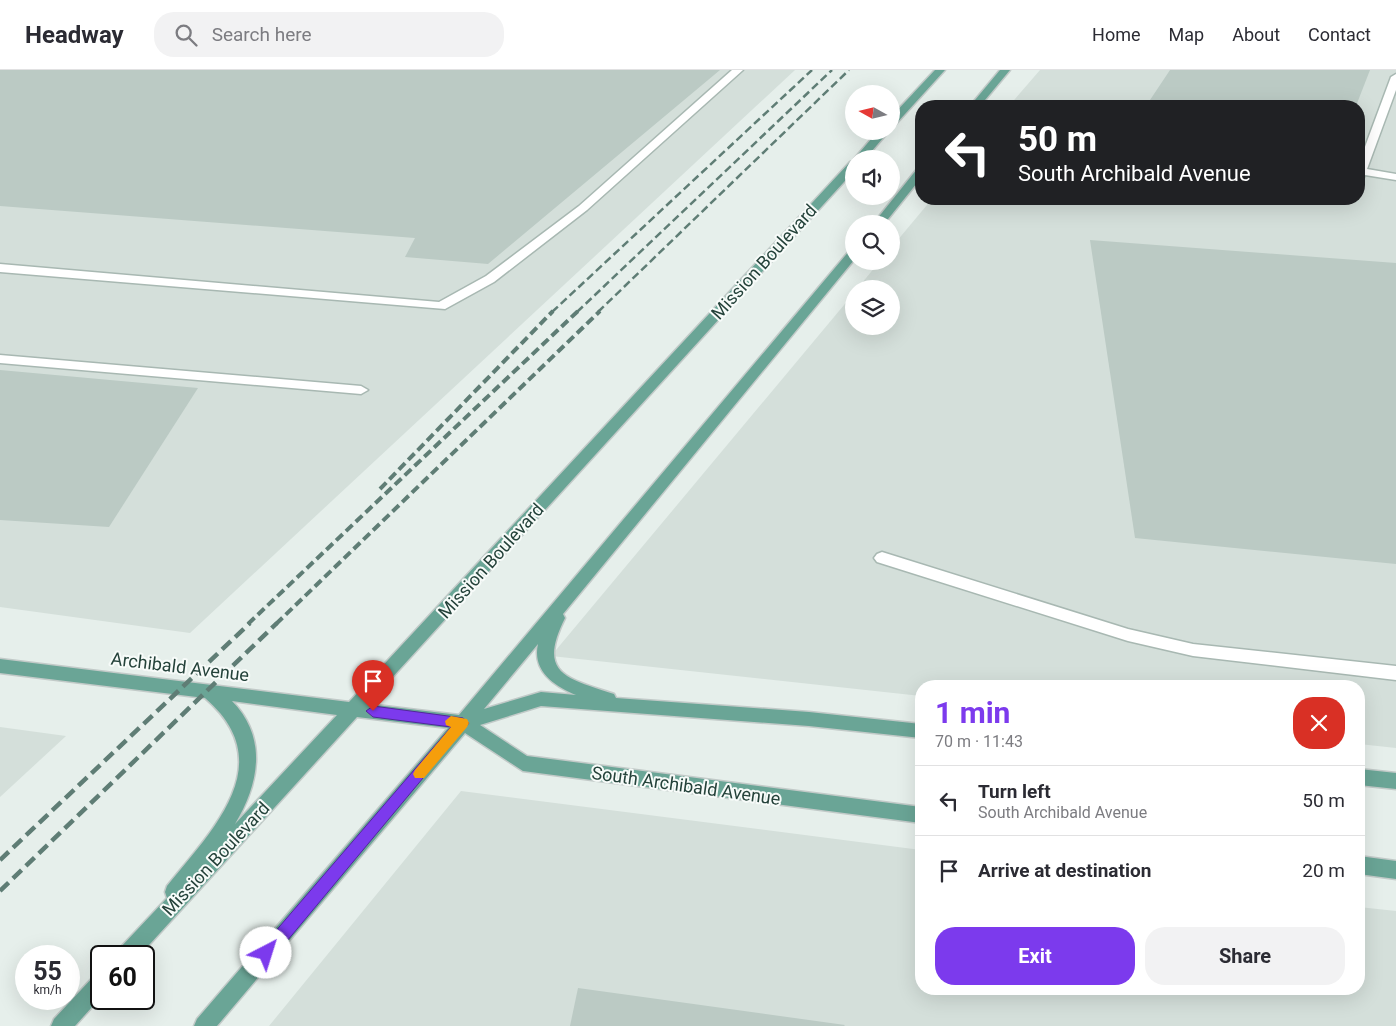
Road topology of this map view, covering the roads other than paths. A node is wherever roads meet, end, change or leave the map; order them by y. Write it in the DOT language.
graph roads {
  1 [pos="738,70"];
  2 [pos="940,70"];
  3 [pos="1005,70"];
  4 [pos="1396,77"];
  5 [pos="980,100"];
  6 [pos="900,114"];
  7 [pos="876,140"];
  8 [pos="867,150"];
  9 [pos="1365,161"];
  10 [pos="845,174"];
  11 [pos="1365,174"];
  12 [pos="1396,177"];
  13 [pos="915,178"];
  14 [pos="885,215"];
  15 [pos="845,263"];
  16 [pos="0,268"];
  17 [pos="0,358"];
  18 [pos="361,390"];
  19 [pos="882,558"];
  20 [pos="579,583"];
  21 [pos="0,666"];
  22 [pos="1396,673"];
  23 [pos="207,690"];
  24 [pos="626,706"];
  25 [pos="355,709"];
  26 [pos="463,723"];
  27 [pos="915,730"];
  28 [pos="1365,778"];
  29 [pos="1396,781"];
  30 [pos="915,814"];
  31 [pos="1365,867"];
  32 [pos="1396,870"];
  33 [pos="135,945"];
  34 [pos="136,945"];
  35 [pos="90,995"];
  36 [pos="61,1026"];
  37 [pos="204,1026"];
  1 -- 16 [label="lane"];
  2 -- 6 [label="main road"];
  3 -- 5 [label="main road"];
  4 -- 9 [label="lane"];
  7 -- 8 [label="main road"];
  10 -- 25 [label="main road, Mission Boulevard"];
  11 -- 12 [label="lane"];
  13 -- 14 [label="main road"];
  15 -- 20 [label="main road"];
  17 -- 18 [label="lane"];
  19 -- 22 [label="lane"];
  20 -- 24 [label="main road"];
  20 -- 26 [label="main road"];
  21 -- 23 [label="main road, Archibald Avenue"];
  23 -- 25 [label="main road, Archibald Avenue"];
  23 -- 33 [label="main road"];
  24 -- 26 [label="main road, South Archibald Avenue"];
  24 -- 27 [label="main road, South Archibald Avenue"];
  25 -- 26 [label="main road, South Archibald Avenue"];
  25 -- 34 [label="main road, Mission Boulevard"];
  26 -- 30 [label="main road, South Archibald Avenue"];
  26 -- 37 [label="main road"];
  28 -- 29 [label="main road"];
  31 -- 32 [label="main road"];
  35 -- 36 [label="main road"];
}
